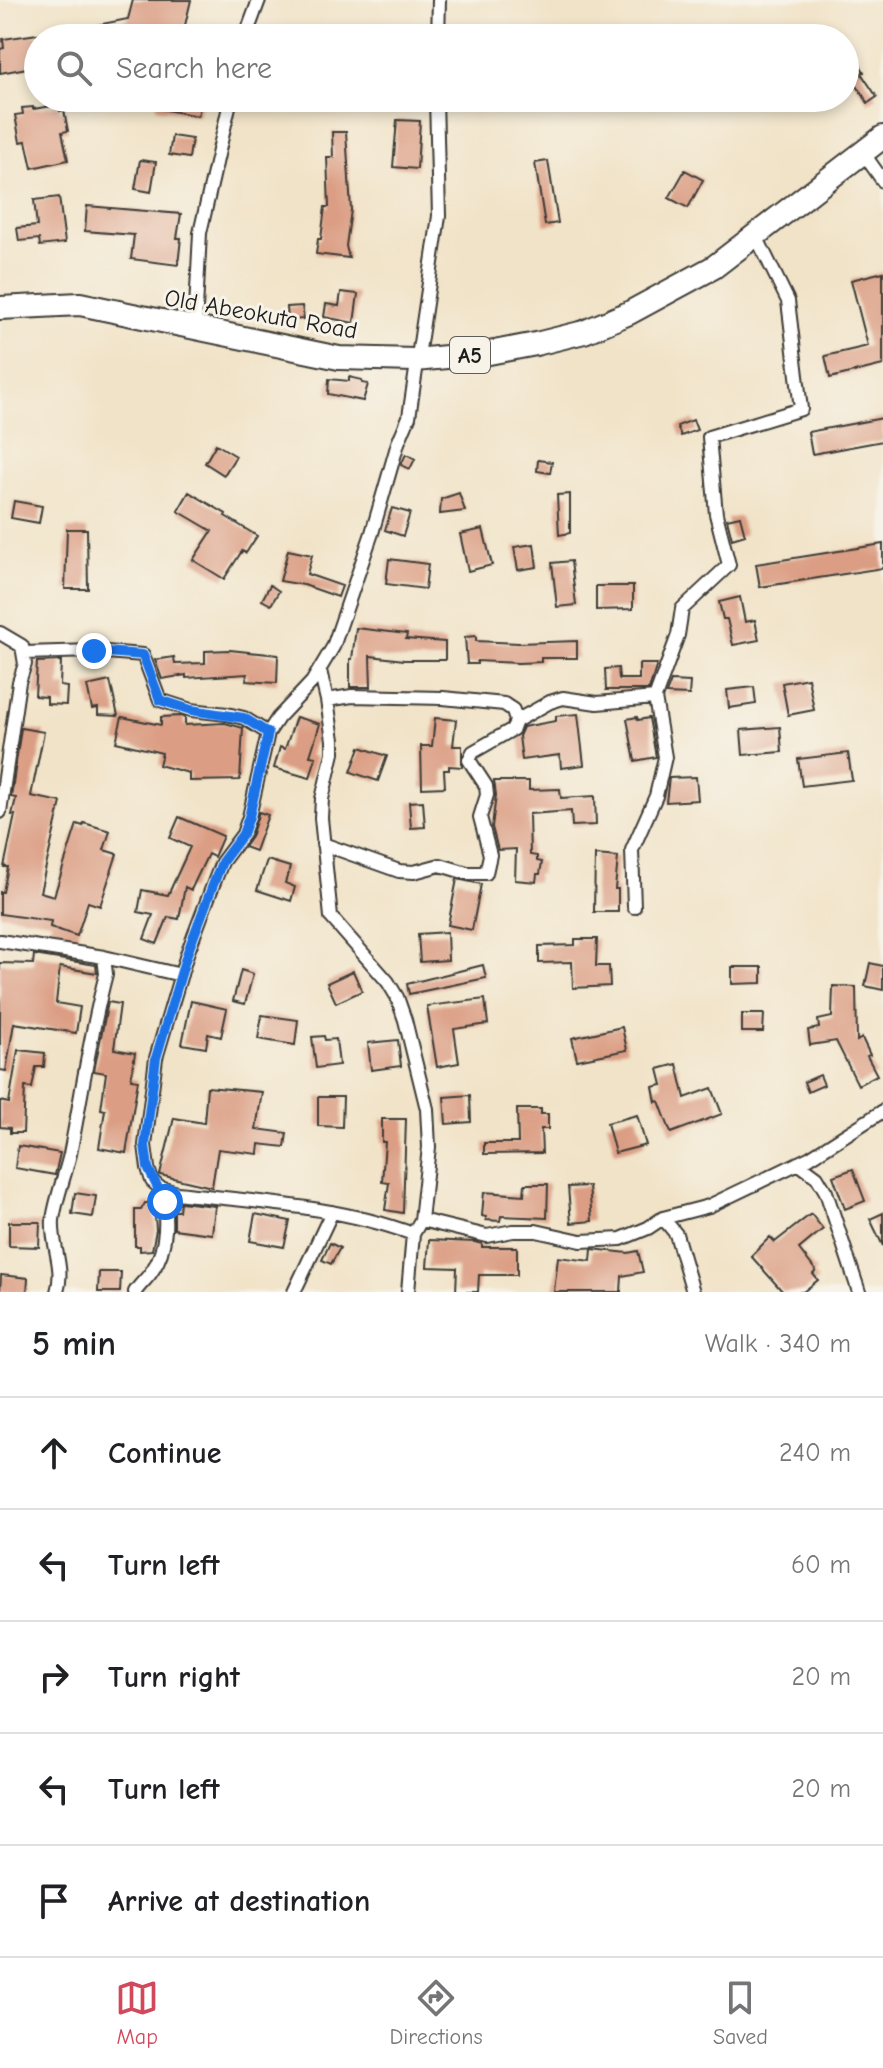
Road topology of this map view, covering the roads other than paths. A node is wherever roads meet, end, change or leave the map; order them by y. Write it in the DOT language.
graph roads {
  1 [pos="259,0"];
  2 [pos="439,0"];
  3 [pos="250,24"];
  4 [pos="438,24"];
  5 [pos="228,112"];
  6 [pos="436,112"];
  7 [pos="883,137"];
  8 [pos="864,154"];
  9 [pos="883,181"];
  10 [pos="756,236"];
  11 [pos="0,308"];
  12 [pos="195,328"];
  13 [pos="415,360"];
  14 [pos="0,633"];
  15 [pos="24,653"];
  16 [pos="320,671"];
  17 [pos="655,698"];
  18 [pos="327,700"];
  19 [pos="516,721"];
  20 [pos="268,733"];
  21 [pos="0,812"];
  22 [pos="323,844"];
  23 [pos="634,907"];
  24 [pos="0,941"];
  25 [pos="104,957"];
  26 [pos="181,975"];
  27 [pos="883,1111"];
  28 [pos="798,1163"];
  29 [pos="160,1188"];
  30 [pos="332,1212"];
  31 [pos="663,1218"];
  32 [pos="421,1220"];
  33 [pos="413,1234"];
  34 [pos="57,1292"];
  35 [pos="135,1292"];
  36 [pos="294,1292"];
  37 [pos="408,1292"];
  38 [pos="693,1292"];
  39 [pos="859,1292"];
  1 -- 3 [label="street"];
  2 -- 4 [label="street"];
  5 -- 12 [label="street"];
  6 -- 13 [label="street"];
  7 -- 8 [label="highway, Old Abeokuta Road / A5"];
  8 -- 9 [label="street"];
  8 -- 10 [label="highway, Old Abeokuta Road / A5"];
  10 -- 13 [label="highway, Old Abeokuta Road / A5"];
  10 -- 17 [label="street"];
  11 -- 12 [label="highway, Old Abeokuta Road / A5"];
  12 -- 13 [label="highway, Old Abeokuta Road / A5"];
  13 -- 16 [label="street"];
  14 -- 15 [label="street"];
  15 -- 20 [label="street"];
  15 -- 21 [label="street"];
  16 -- 18 [label="street"];
  16 -- 20 [label="street"];
  17 -- 19 [label="street"];
  17 -- 23 [label="street"];
  18 -- 19 [label="street"];
  18 -- 22 [label="street"];
  19 -- 22 [label="street"];
  20 -- 26 [label="street"];
  22 -- 32 [label="street"];
  24 -- 25 [label="street"];
  25 -- 26 [label="street"];
  25 -- 34 [label="street"];
  26 -- 29 [label="street"];
  27 -- 28 [label="street"];
  28 -- 31 [label="street"];
  28 -- 39 [label="street"];
  29 -- 30 [label="street"];
  29 -- 35 [label="street"];
  30 -- 33 [label="street"];
  30 -- 36 [label="street"];
  31 -- 32 [label="street"];
  31 -- 38 [label="street"];
  32 -- 33 [label="street"];
  33 -- 37 [label="street"];
}
